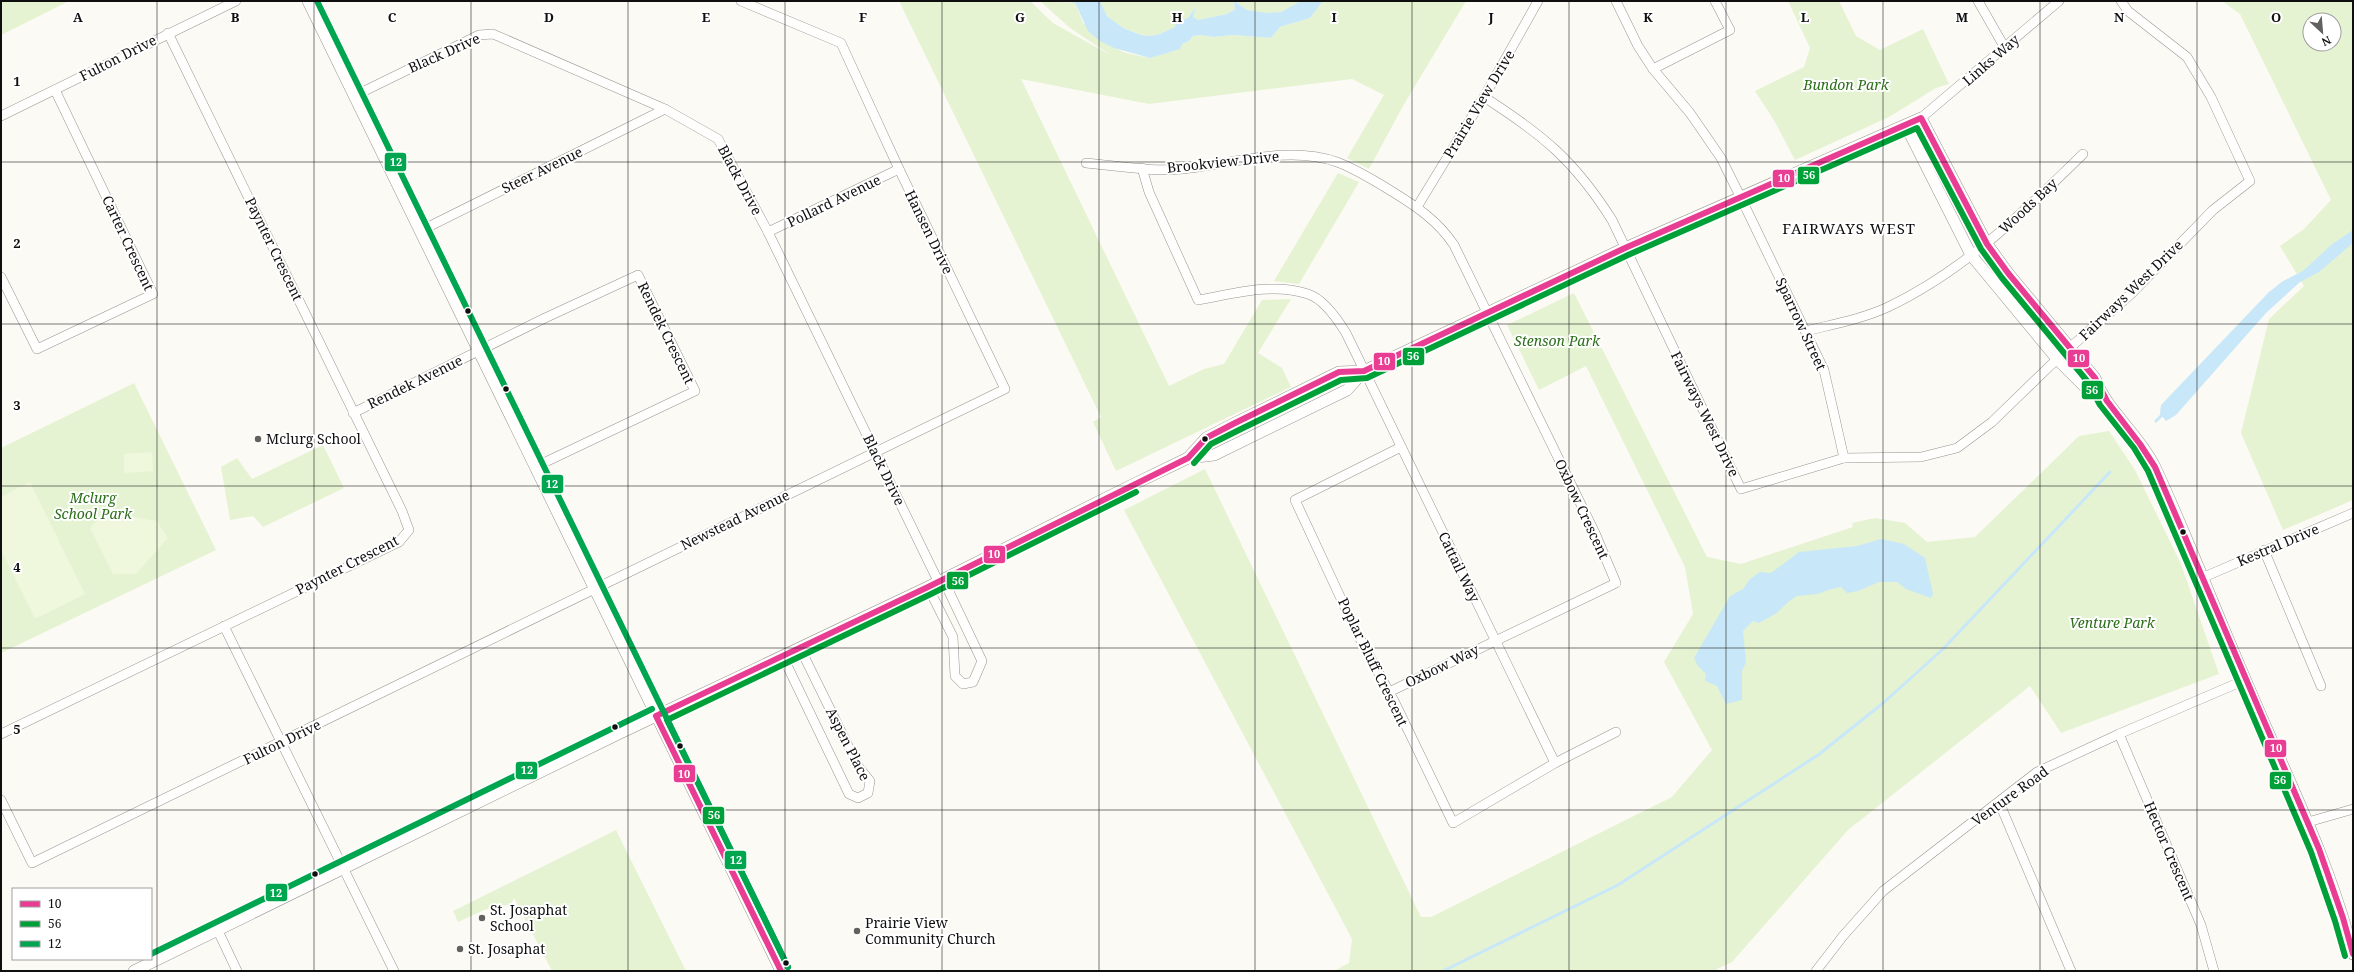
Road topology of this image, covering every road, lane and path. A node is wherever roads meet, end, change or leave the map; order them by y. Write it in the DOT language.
graph roads {
  1 [pos="236,1"];
  2 [pos="308,1"];
  3 [pos="741,1"];
  4 [pos="1538,1"];
  5 [pos="1616,1"];
  6 [pos="1715,1"];
  7 [pos="1978,1"];
  8 [pos="2059,1"];
  9 [pos="2121,1"];
  10 [pos="168,33"];
  11 [pos="2005,48"];
  12 [pos="1653,69"];
  13 [pos="55,90"];
  14 [pos="354,96"];
  15 [pos="1484,97"];
  16 [pos="665,109"];
  17 [pos="1,116"];
  18 [pos="1921,118"];
  19 [pos="1906,126"];
  20 [pos="2083,154"];
  21 [pos="1086,163"];
  22 [pos="1142,168"];
  23 [pos="899,169"];
  24 [pos="1740,196"];
  25 [pos="1417,207"];
  26 [pos="420,231"];
  27 [pos="768,232"];
  28 [pos="1987,244"];
  29 [pos="1626,248"];
  30 [pos="1971,255"];
  31 [pos="1,277"];
  32 [pos="1489,314"];
  33 [pos="1806,331"];
  34 [pos="2069,348"];
  35 [pos="478,351"];
  36 [pos="2057,359"];
  37 [pos="1364,371"];
  38 [pos="2100,394"];
  39 [pos="352,413"];
  40 [pos="1401,447"];
  41 [pos="875,451"];
  42 [pos="1188,458"];
  43 [pos="1844,458"];
  44 [pos="535,467"];
  45 [pos="2353,513"];
  46 [pos="2264,550"];
  47 [pos="2204,576"];
  48 [pos="941,580"];
  49 [pos="928,586"];
  50 [pos="594,590"];
  51 [pos="224,626"];
  52 [pos="1495,640"];
  53 [pos="800,648"];
  54 [pos="783,657"];
  55 [pos="2245,680"];
  56 [pos="2321,686"];
  57 [pos="1389,692"];
  58 [pos="656,716"];
  59 [pos="1616,732"];
  60 [pos="1,734"];
  61 [pos="2119,734"];
  62 [pos="282,742"];
  63 [pos="1555,763"];
  64 [pos="1,800"];
  65 [pos="1999,802"];
  66 [pos="2353,809"];
  67 [pos="2308,822"];
  68 [pos="343,868"];
  69 [pos="218,931"];
  70 [pos="2353,954"];
  71 [pos="134,971"];
  72 [pos="237,971"];
  73 [pos="394,971"];
  74 [pos="781,971"];
  75 [pos="1816,971"];
  76 [pos="2071,971"];
  77 [pos="2214,971"];
  1 -- 10 [label="street, Fulton Drive"];
  2 -- 14 [label="street"];
  3 -- 23 [label="street, Hansen Drive"];
  4 -- 15 [label="street, Prairie View Drive"];
  5 -- 12 [label="street"];
  6 -- 12 [label="street"];
  7 -- 11 [label="street"];
  8 -- 11 [label="street, Links Way"];
  9 -- 34 [label="street, Fairways West Drive"];
  10 -- 13 [label="street, Fulton Drive"];
  10 -- 39 [label="street, Paynter Crescent"];
  11 -- 18 [label="street, Links Way"];
  12 -- 24 [label="street"];
  13 -- 17 [label="street, Fulton Drive"];
  13 -- 31 [label="street, Carter Crescent"];
  14 -- 16 [label="street, Black Drive"];
  14 -- 26 [label="street"];
  15 -- 25 [label="street, Prairie View Drive"];
  15 -- 29 [label="street"];
  16 -- 26 [label="street, Steer Avenue"];
  16 -- 27 [label="street, Black Drive"];
  18 -- 19 [label="street"];
  18 -- 28 [label="street"];
  19 -- 24 [label="street"];
  19 -- 30 [label="street"];
  20 -- 28 [label="street, Woods Bay"];
  21 -- 22 [label="street, Brookview Drive"];
  22 -- 25 [label="street, Brookview Drive"];
  22 -- 37 [label="street"];
  23 -- 27 [label="street, Pollard Avenue"];
  23 -- 41 [label="street, Hansen Drive"];
  24 -- 29 [label="street"];
  24 -- 33 [label="street, Sparrow Street"];
  25 -- 32 [label="street, Brookview Drive"];
  26 -- 35 [label="street"];
  27 -- 41 [label="street, Black Drive"];
  28 -- 30 [label="street, Woods Bay"];
  28 -- 34 [label="street"];
  29 -- 32 [label="street"];
  29 -- 43 [label="street, Fairways West Drive"];
  30 -- 33 [label="street, Woods Bay"];
  30 -- 36 [label="street"];
  32 -- 37 [label="street"];
  32 -- 52 [label="street, Oxbow Crescent"];
  33 -- 43 [label="street, Sparrow Street"];
  34 -- 36 [label="street, Fairways West Drive"];
  34 -- 38 [label="street"];
  35 -- 39 [label="street, Rendek Avenue"];
  35 -- 44 [label="street"];
  35 -- 44 [label="street, Rendek Crescent"];
  36 -- 38 [label="street"];
  36 -- 43 [label="street, Fairways West Drive"];
  37 -- 40 [label="street, Cattail Way"];
  37 -- 42 [label="street"];
  37 -- 42 [label="street"];
  38 -- 47 [label="street"];
  39 -- 51 [label="street, Paynter Crescent"];
  40 -- 52 [label="street, Cattail Way"];
  40 -- 57 [label="street, Poplar Bluff Crescent"];
  41 -- 48 [label="street, Black Drive"];
  41 -- 50 [label="street, Newstead Avenue"];
  42 -- 48 [label="street"];
  44 -- 50 [label="street"];
  45 -- 46 [label="street, Kestral Drive"];
  46 -- 47 [label="street, Kestral Drive"];
  46 -- 56 [label="street"];
  47 -- 55 [label="street"];
  48 -- 49 [label="street"];
  48 -- 49 [label="street, Black Drive"];
  49 -- 53 [label="street"];
  50 -- 58 [label="street"];
  50 -- 62 [label="street, Fulton Drive"];
  51 -- 60 [label="street, Paynter Crescent"];
  51 -- 62 [label="street"];
  52 -- 57 [label="street, Oxbow Way"];
  52 -- 63 [label="street, Cattail Way"];
  53 -- 54 [label="street"];
  53 -- 54 [label="street, Aspen Place"];
  54 -- 58 [label="street"];
  55 -- 61 [label="street, Venture Road"];
  55 -- 67 [label="street"];
  57 -- 63 [label="street, Poplar Bluff Crescent"];
  58 -- 68 [label="street"];
  58 -- 74 [label="street"];
  59 -- 63 [label="street"];
  61 -- 65 [label="street, Venture Road"];
  61 -- 77 [label="street, Hector Crescent"];
  62 -- 64 [label="street, Fulton Drive"];
  62 -- 68 [label="street"];
  65 -- 75 [label="street, Venture Road"];
  65 -- 76 [label="street"];
  66 -- 67 [label="street"];
  67 -- 70 [label="street"];
  68 -- 69 [label="street"];
  68 -- 73 [label="street"];
  69 -- 71 [label="street"];
  69 -- 72 [label="street"];
}
